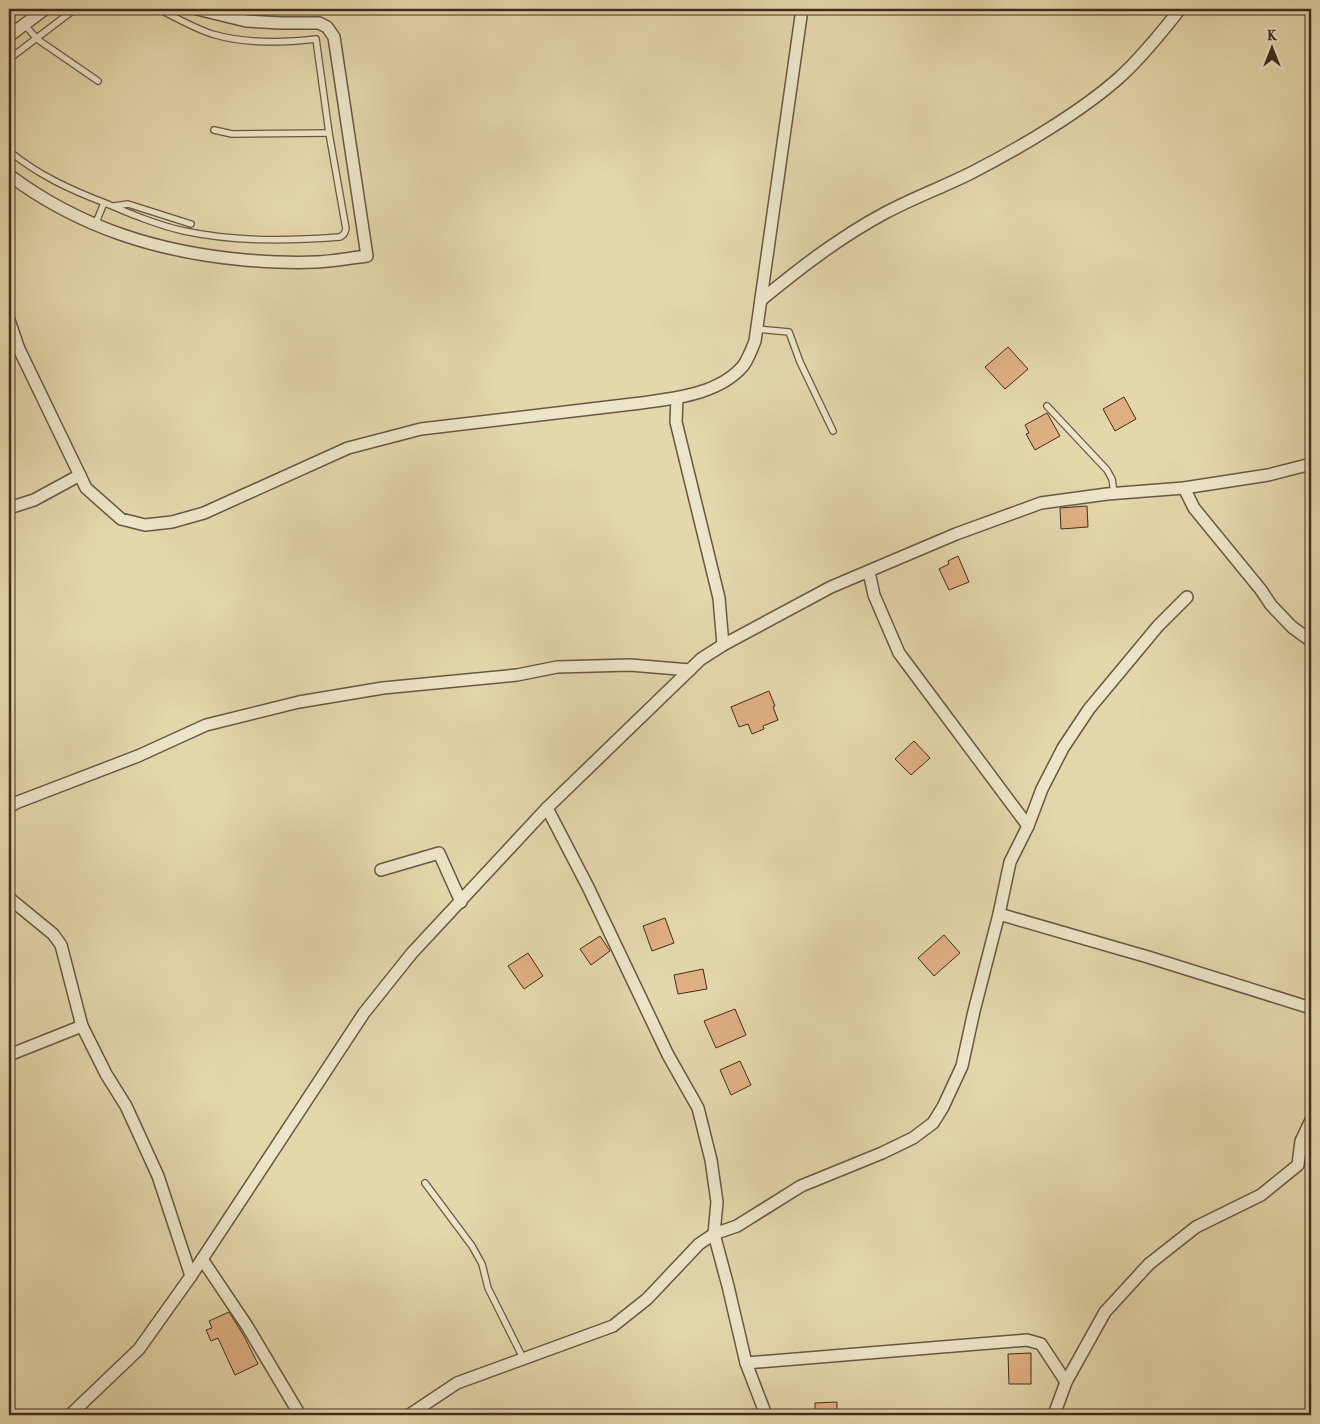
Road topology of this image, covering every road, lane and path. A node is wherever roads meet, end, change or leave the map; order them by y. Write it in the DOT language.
graph roads {
  1 [pos="44,9"];
  2 [pos="75,9"];
  3 [pos="159,9"];
  4 [pos="197,9"];
  5 [pos="802,9"];
  6 [pos="1180,9"];
  7 [pos="24,24"];
  8 [pos="9,36"];
  9 [pos="37,39"];
  10 [pos="9,59"];
  11 [pos="98,81"];
  12 [pos="214,130"];
  13 [pos="329,133"];
  14 [pos="9,151"];
  15 [pos="9,175"];
  16 [pos="104,203"];
  17 [pos="113,207"];
  18 [pos="191,224"];
  19 [pos="95,225"];
  20 [pos="761,300"];
  21 [pos="9,320"];
  22 [pos="757,329"];
  23 [pos="677,398"];
  24 [pos="1047,406"];
  25 [pos="833,431"];
  26 [pos="1311,464"];
  27 [pos="80,475"];
  28 [pos="1184,488"];
  29 [pos="1114,493"];
  30 [pos="9,508"];
  31 [pos="869,572"];
  32 [pos="1187,597"];
  33 [pos="1311,642"];
  34 [pos="722,646"];
  35 [pos="690,670"];
  36 [pos="9,807"];
  37 [pos="548,808"];
  38 [pos="1028,826"];
  39 [pos="382,870"];
  40 [pos="9,898"];
  41 [pos="461,902"];
  42 [pos="999,914"];
  43 [pos="1311,1008"];
  44 [pos="82,1026"];
  45 [pos="9,1056"];
  46 [pos="1311,1120"];
  47 [pos="425,1182"];
  48 [pos="714,1234"];
  49 [pos="202,1259"];
  50 [pos="191,1276"];
  51 [pos="523,1358"];
  52 [pos="746,1363"];
  53 [pos="1066,1382"];
  54 [pos="70,1415"];
  55 [pos="300,1415"];
  56 [pos="409,1415"];
  57 [pos="766,1415"];
  58 [pos="1054,1415"];
  1 -- 7 [label="street"];
  2 -- 9 [label="lane"];
  3 -- 13 [label="lane"];
  4 -- 19 [label="street"];
  5 -- 20 [label="street"];
  6 -- 20 [label="street"];
  7 -- 8 [label="street"];
  7 -- 9 [label="lane"];
  9 -- 10 [label="lane"];
  9 -- 11 [label="lane"];
  12 -- 13 [label="lane"];
  13 -- 17 [label="lane"];
  14 -- 16 [label="lane"];
  15 -- 19 [label="street"];
  16 -- 17 [label="lane"];
  16 -- 19 [label="lane"];
  17 -- 18 [label="lane"];
  20 -- 22 [label="street"];
  21 -- 27 [label="street"];
  22 -- 23 [label="street"];
  22 -- 25 [label="lane"];
  23 -- 27 [label="street"];
  23 -- 34 [label="street"];
  24 -- 29 [label="lane"];
  26 -- 28 [label="street"];
  27 -- 30 [label="street"];
  28 -- 29 [label="street"];
  28 -- 33 [label="street"];
  29 -- 31 [label="street"];
  31 -- 34 [label="street"];
  31 -- 38 [label="street"];
  32 -- 38 [label="street"];
  34 -- 35 [label="street"];
  35 -- 36 [label="street"];
  35 -- 37 [label="street"];
  37 -- 41 [label="street"];
  37 -- 48 [label="street"];
  38 -- 42 [label="street"];
  39 -- 41 [label="street"];
  40 -- 44 [label="street"];
  41 -- 49 [label="street"];
  42 -- 43 [label="street"];
  42 -- 48 [label="street"];
  44 -- 45 [label="street"];
  44 -- 50 [label="street"];
  46 -- 53 [label="street"];
  47 -- 51 [label="lane"];
  48 -- 51 [label="street"];
  48 -- 52 [label="street"];
  49 -- 50 [label="street"];
  49 -- 55 [label="street"];
  50 -- 54 [label="street"];
  51 -- 56 [label="street"];
  52 -- 53 [label="street"];
  52 -- 57 [label="street"];
  53 -- 58 [label="street"];
}
